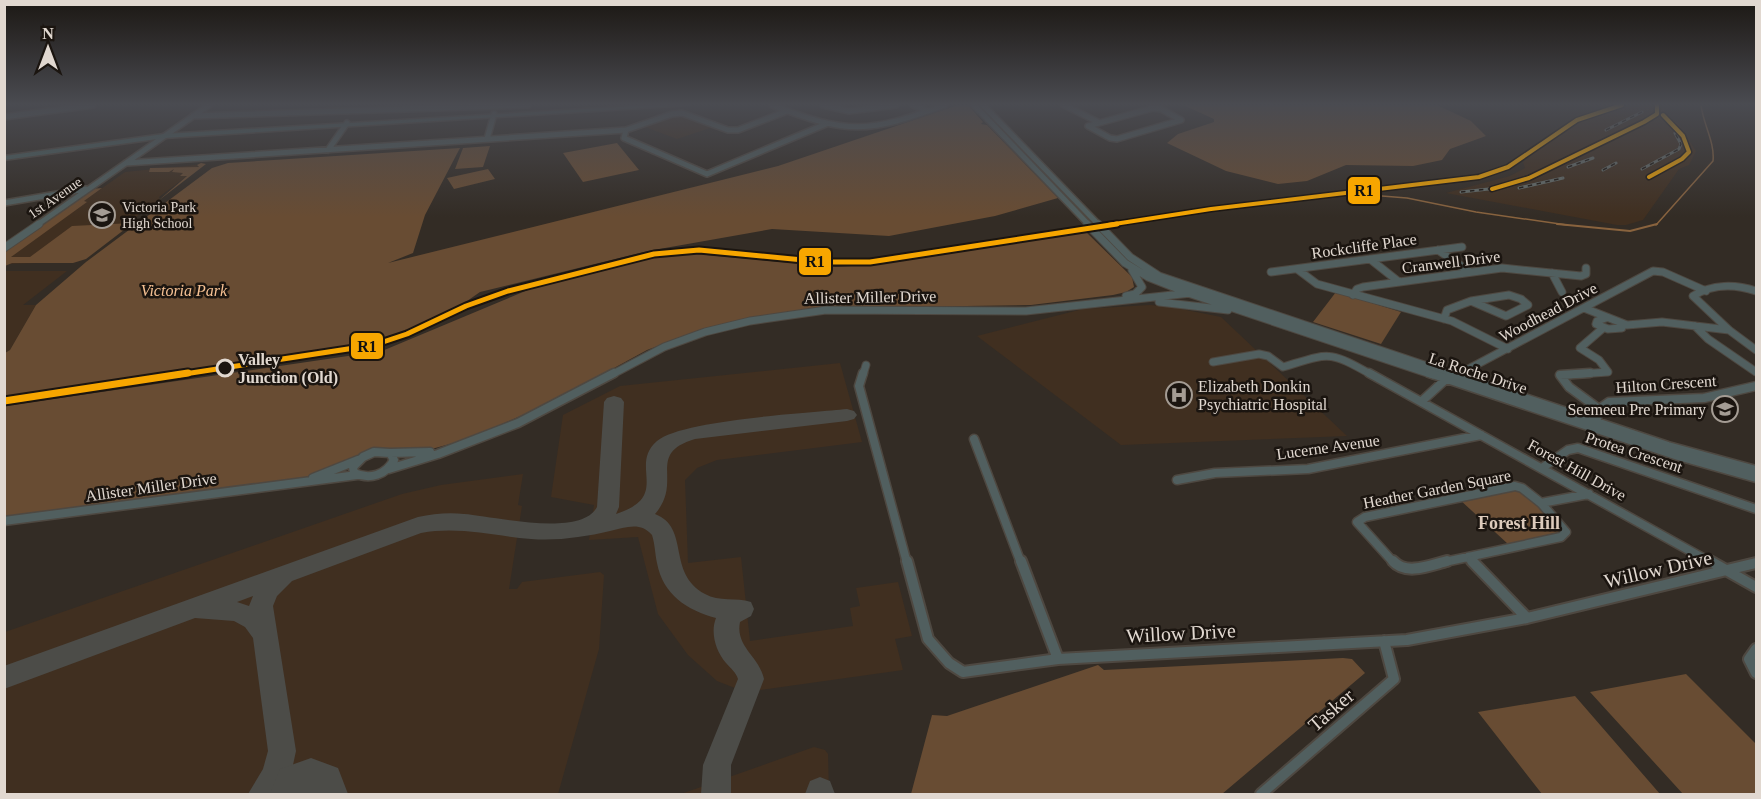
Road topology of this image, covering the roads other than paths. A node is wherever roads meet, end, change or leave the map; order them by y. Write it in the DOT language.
graph roads {
  1 [pos="112,142"];
  2 [pos="156,142"];
  3 [pos="333,142"];
  4 [pos="439,142"];
  5 [pos="634,142"];
  6 [pos="782,142"];
  7 [pos="1010,142"];
  8 [pos="1019,142"];
  9 [pos="328,150"];
  10 [pos="4,157"];
  11 [pos="126,163"];
  12 [pos="90,188"];
  13 [pos="66,194"];
  14 [pos="75,199"];
  15 [pos="4,203"];
  16 [pos="1462,247"];
  17 [pos="4,248"];
  18 [pos="1438,250"];
  19 [pos="1370,259"];
  20 [pos="1125,263"];
  21 [pos="1586,268"];
  22 [pos="1297,269"];
  23 [pos="1470,272"];
  24 [pos="1271,273"];
  25 [pos="1552,273"];
  26 [pos="1400,282"];
  27 [pos="1706,291"];
  28 [pos="1756,291"];
  29 [pos="1194,292"];
  30 [pos="1562,292"];
  31 [pos="1353,295"];
  32 [pos="1112,300"];
  33 [pos="1471,301"];
  34 [pos="1584,308"];
  35 [pos="1253,314"];
  36 [pos="1606,318"];
  37 [pos="1444,319"];
  38 [pos="1623,324"];
  39 [pos="1695,326"];
  40 [pos="1602,328"];
  41 [pos="1729,330"];
  42 [pos="1508,349"];
  43 [pos="1756,350"];
  44 [pos="1213,362"];
  45 [pos="866,365"];
  46 [pos="1756,372"];
  47 [pos="1457,374"];
  48 [pos="1446,379"];
  49 [pos="1756,387"];
  50 [pos="1422,401"];
  51 [pos="1599,409"];
  52 [pos="1596,425"];
  53 [pos="1481,435"];
  54 [pos="974,439"];
  55 [pos="461,446"];
  56 [pos="390,453"];
  57 [pos="358,460"];
  58 [pos="389,468"];
  59 [pos="1542,468"];
  60 [pos="1756,470"];
  61 [pos="357,475"];
  62 [pos="1756,478"];
  63 [pos="1177,480"];
  64 [pos="301,482"];
  65 [pos="1589,494"];
  66 [pos="1541,503"];
  67 [pos="1756,509"];
  68 [pos="4,521"];
  69 [pos="1468,557"];
  70 [pos="1756,564"];
  71 [pos="1726,571"];
  72 [pos="1756,587"];
  73 [pos="1527,618"];
  74 [pos="1383,641"];
  75 [pos="1756,649"];
  76 [pos="1058,659"];
  77 [pos="1756,673"];
  78 [pos="1262,795"];
  1 -- 10 [label="main road"];
  2 -- 11 [label="street, 1st Avenue"];
  3 -- 9 [label="street"];
  4 -- 9 [label="street"];
  5 -- 6 [label="street"];
  7 -- 20 [label="street"];
  8 -- 29 [label="street"];
  9 -- 11 [label="street"];
  11 -- 12 [label="street, 1st Avenue"];
  12 -- 13 [label="street"];
  12 -- 14 [label="street, 1st Avenue"];
  13 -- 14 [label="street"];
  13 -- 15 [label="street"];
  14 -- 17 [label="street, 1st Avenue"];
  16 -- 18 [label="street, Rockcliffe Place"];
  18 -- 19 [label="street, Rockcliffe Place"];
  18 -- 23 [label="street"];
  19 -- 22 [label="street, Rockcliffe Place"];
  19 -- 26 [label="street"];
  20 -- 29 [label="street"];
  20 -- 32 [label="street"];
  21 -- 25 [label="street, Cranwell Drive"];
  22 -- 24 [label="street, Rockcliffe Place"];
  22 -- 31 [label="street"];
  23 -- 25 [label="street, Cranwell Drive"];
  23 -- 26 [label="street, Cranwell Drive"];
  25 -- 30 [label="street"];
  26 -- 31 [label="street, Cranwell Drive"];
  27 -- 28 [label="street"];
  27 -- 34 [label="street, Woodhead Drive"];
  27 -- 41 [label="street"];
  29 -- 32 [label="street, Allister Miller Drive"];
  29 -- 35 [label="street, La Roche Drive"];
  29 -- 47 [label="street, La Roche Drive"];
  31 -- 37 [label="street"];
  32 -- 35 [label="street"];
  32 -- 55 [label="street, Allister Miller Drive"];
  33 -- 33 [label="street"];
  33 -- 37 [label="street"];
  34 -- 36 [label="street"];
  34 -- 42 [label="street, Woodhead Drive"];
  35 -- 48 [label="street, La Roche Drive"];
  36 -- 38 [label="street"];
  36 -- 40 [label="street"];
  37 -- 42 [label="street"];
  38 -- 39 [label="street"];
  38 -- 40 [label="street"];
  39 -- 41 [label="street"];
  39 -- 46 [label="street"];
  40 -- 51 [label="street"];
  41 -- 43 [label="street"];
  42 -- 47 [label="street, Woodhead Drive"];
  44 -- 50 [label="street, Forest Hill Drive"];
  45 -- 76 [label="street, Willow Drive"];
  47 -- 48 [label="street"];
  47 -- 52 [label="street, La Roche Drive"];
  48 -- 50 [label="street"];
  48 -- 52 [label="street, La Roche Drive"];
  49 -- 51 [label="street, Hilton Crescent"];
  50 -- 53 [label="street, Forest Hill Drive"];
  51 -- 52 [label="street, Hilton Crescent"];
  52 -- 60 [label="street, La Roche Drive"];
  52 -- 62 [label="street, La Roche Drive"];
  53 -- 59 [label="street, Forest Hill Drive"];
  53 -- 63 [label="street, Lucerne Avenue"];
  54 -- 76 [label="street"];
  55 -- 56 [label="street, Allister Miller Drive"];
  55 -- 58 [label="street, Allister Miller Drive"];
  56 -- 57 [label="street, Allister Miller Drive"];
  56 -- 58 [label="street"];
  57 -- 61 [label="street"];
  57 -- 64 [label="street, Allister Miller Drive"];
  58 -- 61 [label="street, Allister Miller Drive"];
  59 -- 65 [label="street, Forest Hill Drive"];
  59 -- 67 [label="street, Protea Crescent"];
  61 -- 64 [label="street, Allister Miller Drive"];
  64 -- 68 [label="street, Allister Miller Drive"];
  65 -- 66 [label="street"];
  65 -- 71 [label="street, Forest Hill Drive"];
  66 -- 69 [label="street, Heather Garden Square"];
  66 -- 69 [label="street, Heather Garden Square"];
  69 -- 73 [label="street"];
  70 -- 71 [label="street, Willow Drive"];
  71 -- 72 [label="street, Forest Hill Drive"];
  71 -- 73 [label="street, Willow Drive"];
  73 -- 74 [label="street, Willow Drive"];
  74 -- 76 [label="street, Willow Drive"];
  74 -- 78 [label="street, Tasker"];
  75 -- 77 [label="street"];
}
